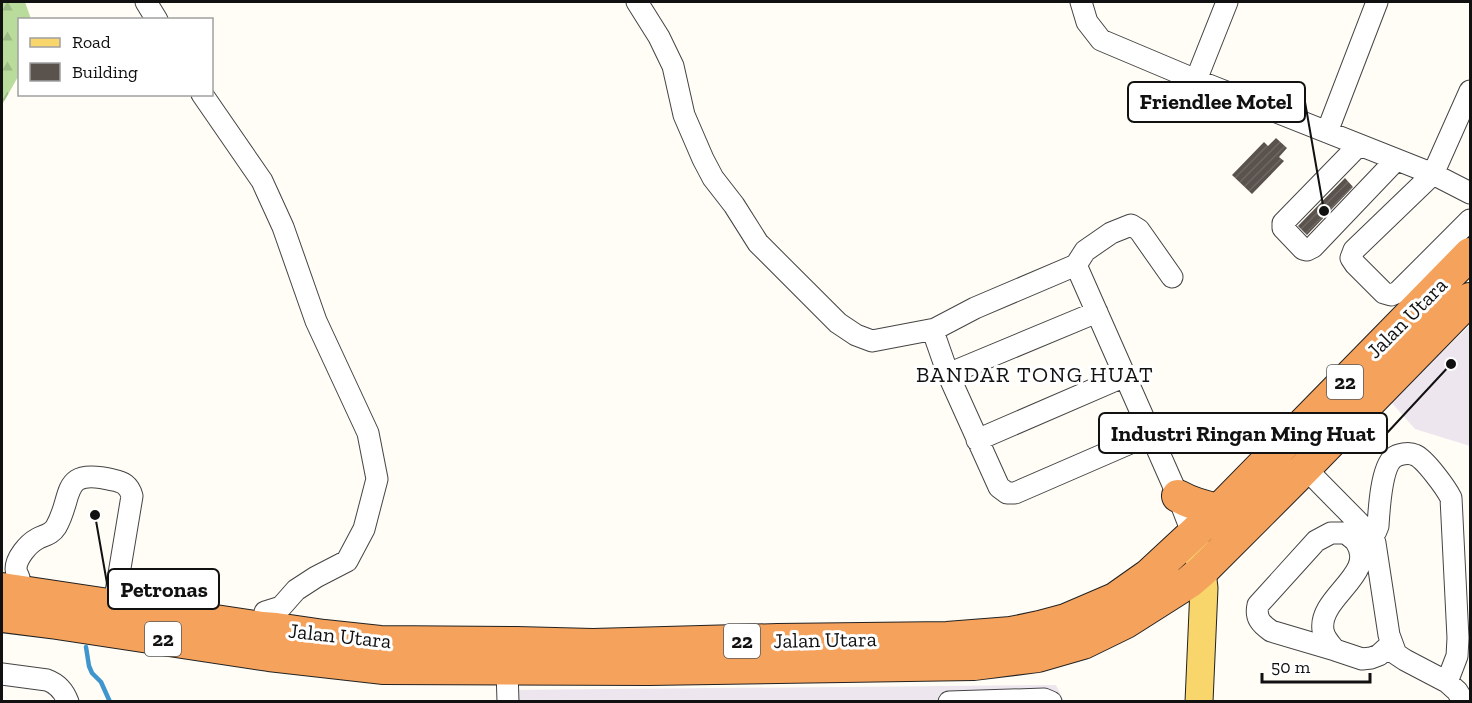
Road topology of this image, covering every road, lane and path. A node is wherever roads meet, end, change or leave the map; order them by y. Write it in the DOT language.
graph roads {
  1 [pos="146,2"];
  2 [pos="637,2"];
  3 [pos="1081,2"];
  4 [pos="1227,2"];
  5 [pos="1377,2"];
  6 [pos="156,18"];
  7 [pos="1196,80"];
  8 [pos="1470,91"];
  9 [pos="203,96"];
  10 [pos="1327,132"];
  11 [pos="1359,145"];
  12 [pos="1396,160"];
  13 [pos="1433,174"];
  14 [pos="1470,193"];
  15 [pos="1470,220"];
  16 [pos="1470,254"];
  17 [pos="1076,265"];
  18 [pos="1172,277"];
  19 [pos="1470,299"];
  20 [pos="1097,312"];
  21 [pos="935,329"];
  22 [pos="948,374"];
  23 [pos="1125,376"];
  24 [pos="1151,434"];
  25 [pos="977,440"];
  26 [pos="1305,468"];
  27 [pos="1380,491"];
  28 [pos="1178,496"];
  29 [pos="1342,505"];
  30 [pos="1219,510"];
  31 [pos="1461,513"];
  32 [pos="1193,535"];
  33 [pos="1372,536"];
  34 [pos="1196,583"];
  35 [pos="6,586"];
  36 [pos="116,592"];
  37 [pos="1328,607"];
  38 [pos="2,616"];
  39 [pos="264,620"];
  40 [pos="57,622"];
  41 [pos="2,634"];
  42 [pos="1296,639"];
  43 [pos="1391,644"];
  44 [pos="1335,650"];
  45 [pos="1464,652"];
  46 [pos="512,656"];
  47 [pos="447,669"];
  48 [pos="2,674"];
  49 [pos="1446,682"];
  50 [pos="68,702"];
  51 [pos="508,702"];
  52 [pos="949,702"];
  53 [pos="1051,702"];
  54 [pos="1188,702"];
  55 [pos="1199,702"];
  56 [pos="1464,702"];
  1 -- 6 [label="street"];
  2 -- 21 [label="street"];
  3 -- 7 [label="street"];
  4 -- 7 [label="street"];
  5 -- 10 [label="street"];
  7 -- 10 [label="street"];
  8 -- 13 [label="street"];
  9 -- 39 [label="street"];
  10 -- 11 [label="street"];
  11 -- 12 [label="street"];
  11 -- 12 [label="street"];
  12 -- 13 [label="street"];
  13 -- 14 [label="street"];
  13 -- 15 [label="street"];
  16 -- 30 [label="highway, Jalan Utara / 22"];
  17 -- 18 [label="street"];
  17 -- 20 [label="street"];
  17 -- 21 [label="street"];
  19 -- 26 [label="highway, Jalan Utara / 22"];
  20 -- 22 [label="street"];
  20 -- 23 [label="street"];
  21 -- 22 [label="street"];
  22 -- 25 [label="street"];
  23 -- 24 [label="street"];
  23 -- 25 [label="street"];
  24 -- 25 [label="street"];
  24 -- 28 [label="street"];
  26 -- 29 [label="street"];
  26 -- 34 [label="highway, Jalan Utara"];
  27 -- 29 [label="street"];
  27 -- 31 [label="street"];
  27 -- 33 [label="street"];
  28 -- 30 [label="highway"];
  28 -- 32 [label="street"];
  29 -- 33 [label="street"];
  30 -- 32 [label="highway, Jalan Utara / 22"];
  31 -- 45 [label="street"];
  32 -- 34 [label="main road"];
  32 -- 46 [label="highway, Jalan Utara / 22"];
  33 -- 43 [label="street"];
  34 -- 46 [label="highway, Jalan Utara / 22"];
  34 -- 54 [label="main road"];
  34 -- 55 [label="main road"];
  35 -- 36 [label="highway"];
  35 -- 36 [label="street"];
  35 -- 39 [label="highway, Jalan Utara / 22"];
  35 -- 40 [label="highway"];
  36 -- 39 [label="highway"];
  37 -- 42 [label="street"];
  37 -- 42 [label="street"];
  37 -- 44 [label="street"];
  38 -- 40 [label="highway, Jalan Utara / 22"];
  39 -- 46 [label="highway, Jalan Utara / 22"];
  39 -- 47 [label="highway"];
  40 -- 41 [label="highway"];
  40 -- 47 [label="highway, Jalan Utara / 22"];
  42 -- 44 [label="street"];
  43 -- 44 [label="street"];
  43 -- 49 [label="street"];
  45 -- 49 [label="street"];
  46 -- 47 [label="highway, Jalan Utara / 22"];
  46 -- 51 [label="street"];
  48 -- 50 [label="street"];
  49 -- 56 [label="street"];
  52 -- 53 [label="street"];
}
